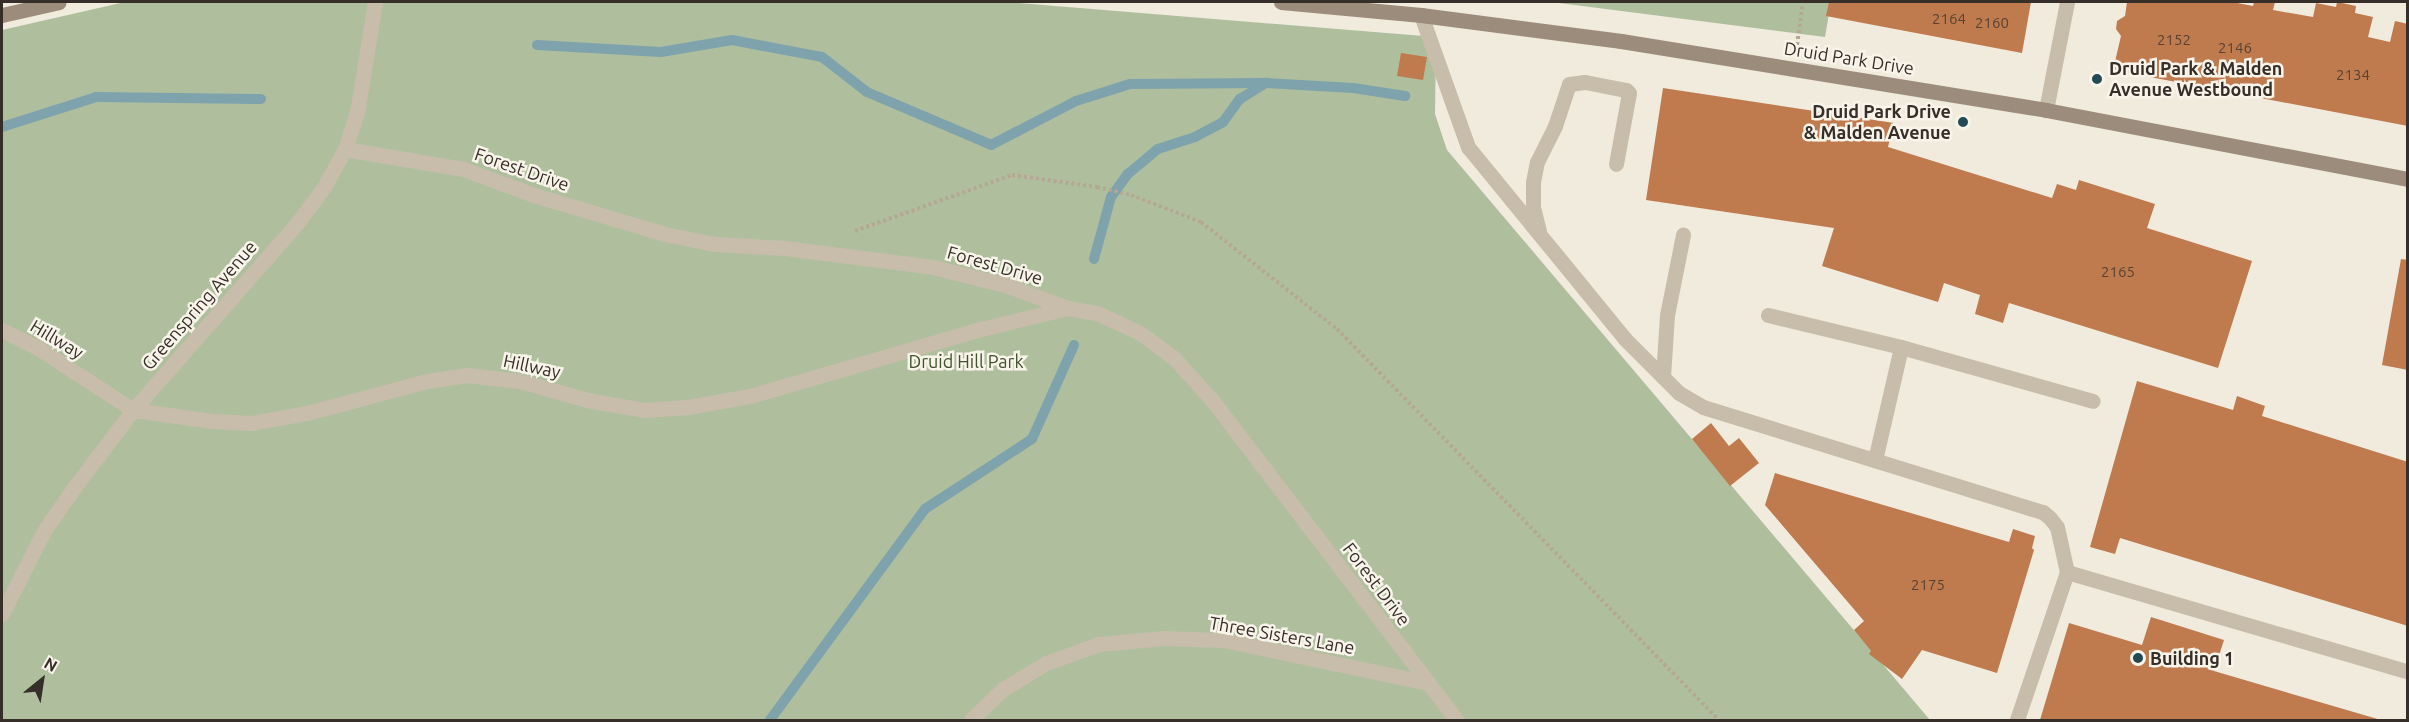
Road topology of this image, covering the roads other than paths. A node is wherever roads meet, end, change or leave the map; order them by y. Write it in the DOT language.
graph roads {
  1 [pos="59,2"];
  2 [pos="375,2"];
  3 [pos="1281,2"];
  4 [pos="2067,2"];
  5 [pos="2,15"];
  6 [pos="1421,15"];
  7 [pos="2046,110"];
  8 [pos="345,149"];
  9 [pos="1616,164"];
  10 [pos="2408,179"];
  11 [pos="1683,235"];
  12 [pos="1541,237"];
  13 [pos="1068,308"];
  14 [pos="1768,315"];
  15 [pos="2,330"];
  16 [pos="1901,347"];
  17 [pos="1663,377"];
  18 [pos="2093,401"];
  19 [pos="133,410"];
  20 [pos="1875,460"];
  21 [pos="2067,572"];
  22 [pos="2,614"];
  23 [pos="2408,672"];
  24 [pos="1428,683"];
  25 [pos="971,720"];
  26 [pos="1457,720"];
  27 [pos="2017,720"];
  1 -- 5 [label="main road"];
  2 -- 8 [label="street, Greenspring Avenue"];
  3 -- 6 [label="main road, Druid Park Drive"];
  4 -- 7 [label="street"];
  6 -- 7 [label="main road, Druid Park Drive"];
  6 -- 12 [label="street"];
  7 -- 10 [label="main road, Druid Park Drive"];
  8 -- 13 [label="street, Forest Drive"];
  8 -- 19 [label="street, Greenspring Avenue"];
  9 -- 12 [label="street"];
  11 -- 17 [label="street"];
  12 -- 17 [label="street"];
  13 -- 19 [label="street, Hillway"];
  13 -- 24 [label="street, Forest Drive"];
  14 -- 16 [label="street"];
  15 -- 19 [label="street, Hillway"];
  16 -- 18 [label="street"];
  16 -- 20 [label="street"];
  17 -- 20 [label="street"];
  19 -- 22 [label="street, Greenspring Avenue"];
  20 -- 21 [label="street"];
  21 -- 23 [label="street"];
  21 -- 27 [label="street"];
  24 -- 25 [label="street, Three Sisters Lane"];
  24 -- 26 [label="street, Forest Drive"];
}
